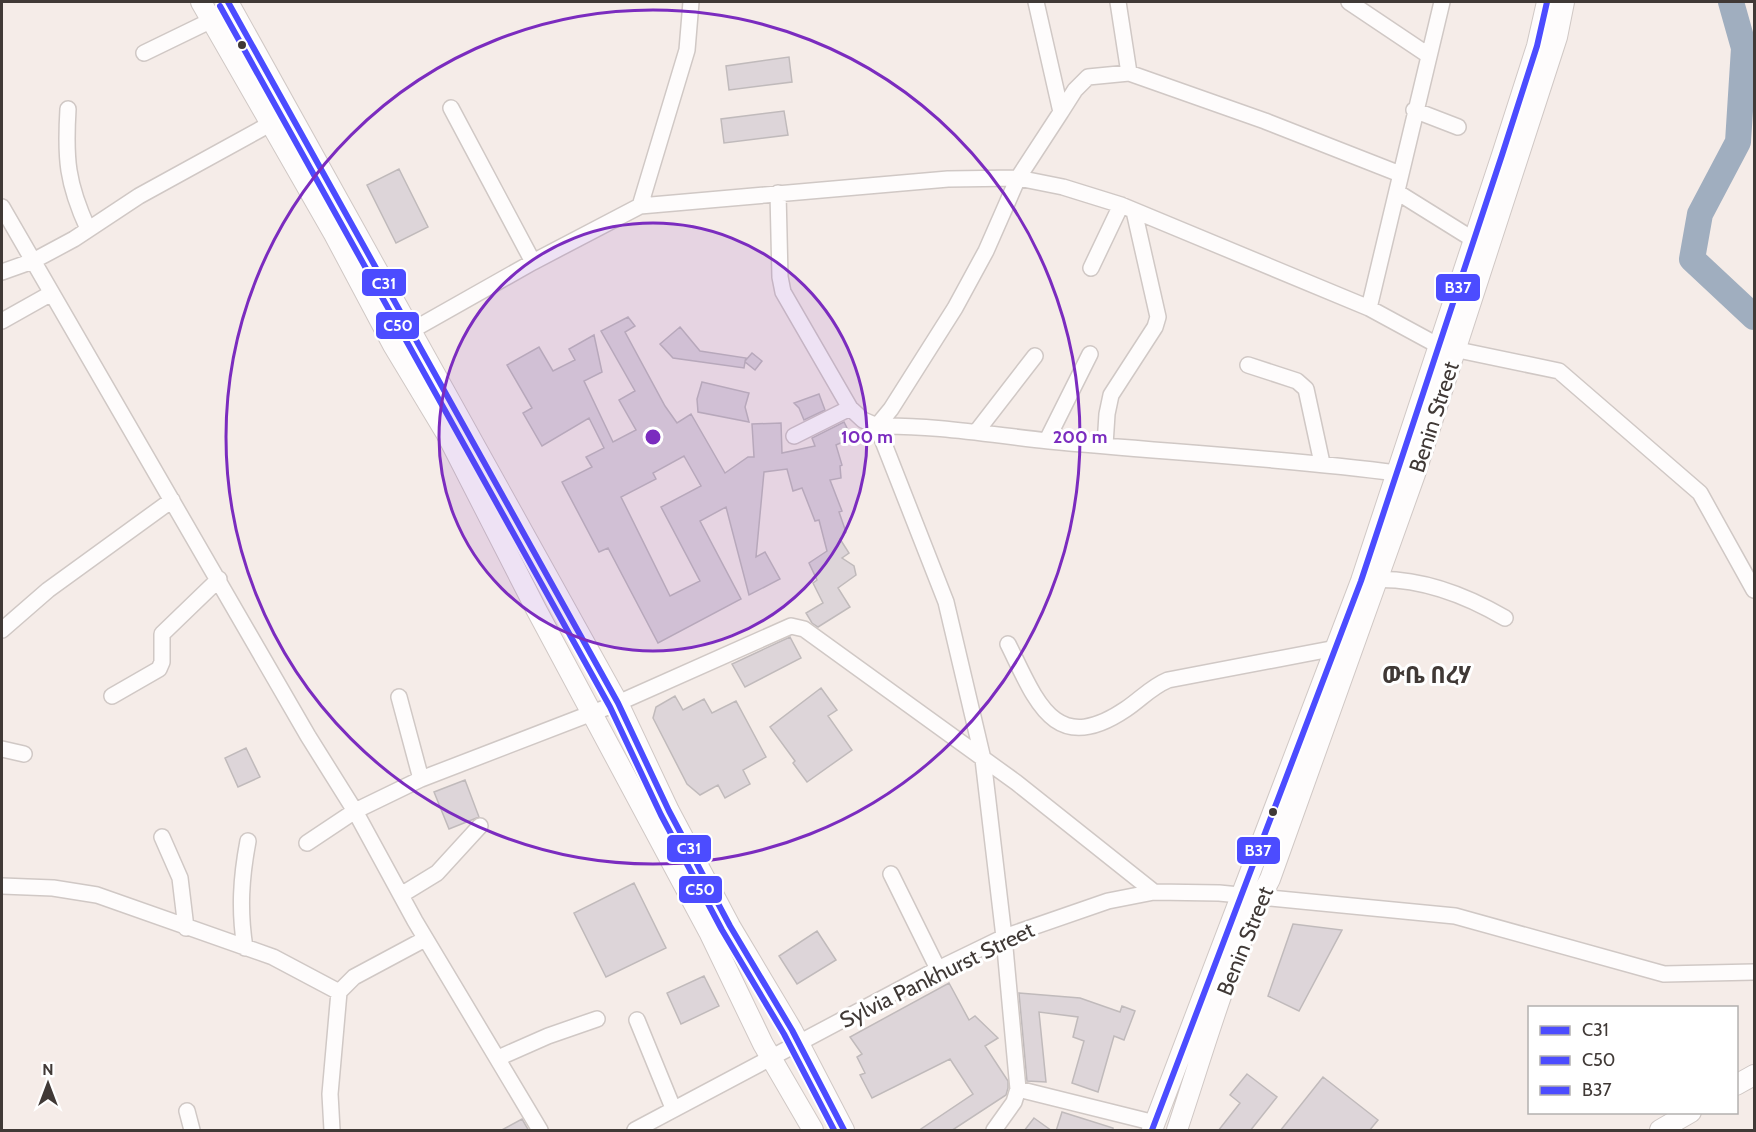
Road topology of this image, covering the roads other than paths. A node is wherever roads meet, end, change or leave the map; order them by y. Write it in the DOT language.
graph roads {
  1 [pos="201,2"];
  2 [pos="228,2"];
  3 [pos="691,2"];
  4 [pos="1036,2"];
  5 [pos="1118,2"];
  6 [pos="1349,2"];
  7 [pos="1442,2"];
  8 [pos="1547,2"];
  9 [pos="1564,2"];
  10 [pos="212,20"];
  11 [pos="144,53"];
  12 [pos="1428,54"];
  13 [pos="1129,73"];
  14 [pos="451,108"];
  15 [pos="68,109"];
  16 [pos="1414,110"];
  17 [pos="1061,112"];
  18 [pos="270,124"];
  19 [pos="1458,127"];
  20 [pos="1400,174"];
  21 [pos="1018,178"];
  22 [pos="1397,192"];
  23 [pos="778,193"];
  24 [pos="640,206"];
  25 [pos="2,207"];
  26 [pos="1127,208"];
  27 [pos="88,229"];
  28 [pos="1482,242"];
  29 [pos="33,261"];
  30 [pos="533,262"];
  31 [pos="1091,268"];
  32 [pos="2,272"];
  33 [pos="50,294"];
  34 [pos="1369,308"];
  35 [pos="2,321"];
  36 [pos="410,333"];
  37 [pos="393,345"];
  38 [pos="1448,348"];
  39 [pos="1090,354"];
  40 [pos="1035,356"];
  41 [pos="1248,365"];
  42 [pos="850,408"];
  43 [pos="877,426"];
  44 [pos="977,431"];
  45 [pos="794,436"];
  46 [pos="1047,441"];
  47 [pos="1105,445"];
  48 [pos="1322,464"];
  49 [pos="1398,473"];
  50 [pos="172,500"];
  51 [pos="219,579"];
  52 [pos="1369,580"];
  53 [pos="1755,590"];
  54 [pos="1505,618"];
  55 [pos="2,630"];
  56 [pos="1008,644"];
  57 [pos="1344,650"];
  58 [pos="112,696"];
  59 [pos="399,697"];
  60 [pos="618,703"];
  61 [pos="592,712"];
  62 [pos="2,749"];
  63 [pos="24,754"];
  64 [pos="983,759"];
  65 [pos="422,779"];
  66 [pos="355,811"];
  67 [pos="480,826"];
  68 [pos="162,837"];
  69 [pos="249,841"];
  70 [pos="307,843"];
  71 [pos="891,874"];
  72 [pos="2,886"];
  73 [pos="1154,892"];
  74 [pos="400,895"];
  75 [pos="1250,897"];
  76 [pos="186,928"];
  77 [pos="1004,937"];
  78 [pos="425,939"];
  79 [pos="245,948"];
  80 [pos="938,969"];
  81 [pos="1755,972"];
  82 [pos="339,992"];
  83 [pos="1210,1000"];
  84 [pos="597,1019"];
  85 [pos="637,1020"];
  86 [pos="799,1044"];
  87 [pos="770,1057"];
  88 [pos="498,1058"];
  89 [pos="1755,1075"];
  90 [pos="1738,1084"];
  91 [pos="1018,1089"];
  92 [pos="673,1108"];
  93 [pos="187,1111"];
  94 [pos="1689,1114"];
  95 [pos="1154,1127"];
  96 [pos="192,1131"];
  97 [pos="332,1131"];
  98 [pos="540,1131"];
  99 [pos="635,1131"];
  100 [pos="813,1131"];
  101 [pos="844,1131"];
  102 [pos="994,1131"];
  103 [pos="1177,1131"];
  104 [pos="1660,1131"];
  1 -- 10 [label="main road"];
  2 -- 36 [label="main road"];
  3 -- 24 [label="street"];
  4 -- 17 [label="street"];
  5 -- 13 [label="street"];
  6 -- 12 [label="street"];
  7 -- 12 [label="street"];
  8 -- 28 [label="main road, Benin Street"];
  9 -- 28 [label="main road, Benin Street"];
  10 -- 11 [label="street"];
  10 -- 18 [label="main road"];
  12 -- 16 [label="street"];
  13 -- 17 [label="street"];
  13 -- 20 [label="street"];
  14 -- 30 [label="street"];
  15 -- 27 [label="street"];
  16 -- 19 [label="street"];
  16 -- 20 [label="street"];
  17 -- 21 [label="street"];
  18 -- 27 [label="street"];
  18 -- 37 [label="main road"];
  20 -- 22 [label="street"];
  21 -- 23 [label="street"];
  21 -- 26 [label="street"];
  21 -- 43 [label="street"];
  22 -- 28 [label="street"];
  22 -- 34 [label="street"];
  23 -- 24 [label="street"];
  23 -- 42 [label="street"];
  24 -- 30 [label="street"];
  25 -- 29 [label="street"];
  26 -- 31 [label="street"];
  26 -- 34 [label="street"];
  26 -- 47 [label="street"];
  27 -- 29 [label="street"];
  28 -- 38 [label="main road, Benin Street"];
  29 -- 32 [label="street"];
  29 -- 33 [label="street"];
  30 -- 36 [label="street"];
  33 -- 35 [label="street"];
  33 -- 50 [label="street"];
  34 -- 38 [label="street"];
  36 -- 37 [label="street"];
  36 -- 60 [label="main road"];
  37 -- 61 [label="main road"];
  38 -- 49 [label="main road, Benin Street"];
  38 -- 52 [label="main road, Benin Street"];
  38 -- 53 [label="street"];
  39 -- 46 [label="street"];
  40 -- 44 [label="street"];
  41 -- 48 [label="street"];
  42 -- 43 [label="street"];
  42 -- 45 [label="street"];
  43 -- 44 [label="street"];
  43 -- 64 [label="street"];
  44 -- 46 [label="street"];
  46 -- 47 [label="street"];
  47 -- 48 [label="street"];
  48 -- 49 [label="street"];
  49 -- 52 [label="main road, Benin Street"];
  50 -- 51 [label="street"];
  50 -- 55 [label="street"];
  51 -- 58 [label="street"];
  51 -- 66 [label="street"];
  52 -- 54 [label="street"];
  52 -- 57 [label="main road, Benin Street"];
  56 -- 57 [label="street"];
  57 -- 75 [label="main road, Benin Street"];
  59 -- 65 [label="street"];
  60 -- 61 [label="street"];
  60 -- 64 [label="street"];
  60 -- 86 [label="main road"];
  61 -- 65 [label="street"];
  61 -- 87 [label="main road"];
  62 -- 63 [label="street"];
  64 -- 73 [label="street"];
  64 -- 77 [label="street"];
  65 -- 66 [label="street"];
  66 -- 70 [label="street"];
  66 -- 74 [label="street"];
  67 -- 74 [label="street"];
  68 -- 76 [label="street"];
  69 -- 79 [label="street"];
  71 -- 80 [label="street"];
  72 -- 76 [label="street"];
  73 -- 75 [label="street, Sylvia Pankhurst Street"];
  73 -- 77 [label="street, Sylvia Pankhurst Street"];
  74 -- 78 [label="street"];
  75 -- 81 [label="street, Sylvia Pankhurst Street"];
  75 -- 83 [label="main road, Benin Street"];
  76 -- 79 [label="street"];
  77 -- 80 [label="street, Sylvia Pankhurst Street"];
  77 -- 91 [label="street"];
  78 -- 82 [label="street"];
  78 -- 88 [label="street"];
  79 -- 82 [label="street"];
  80 -- 86 [label="street, Sylvia Pankhurst Street"];
  82 -- 97 [label="street"];
  83 -- 95 [label="main road, Benin Street"];
  83 -- 103 [label="main road, Benin Street"];
  84 -- 88 [label="street"];
  85 -- 92 [label="street"];
  86 -- 87 [label="street, Sylvia Pankhurst Street"];
  86 -- 101 [label="main road"];
  87 -- 92 [label="street, Sylvia Pankhurst Street"];
  87 -- 100 [label="main road"];
  88 -- 98 [label="street"];
  89 -- 90 [label="main road"];
  91 -- 95 [label="street"];
  91 -- 102 [label="street"];
  92 -- 99 [label="street, Sylvia Pankhurst Street"];
  93 -- 96 [label="street"];
  94 -- 104 [label="main road"];
}
